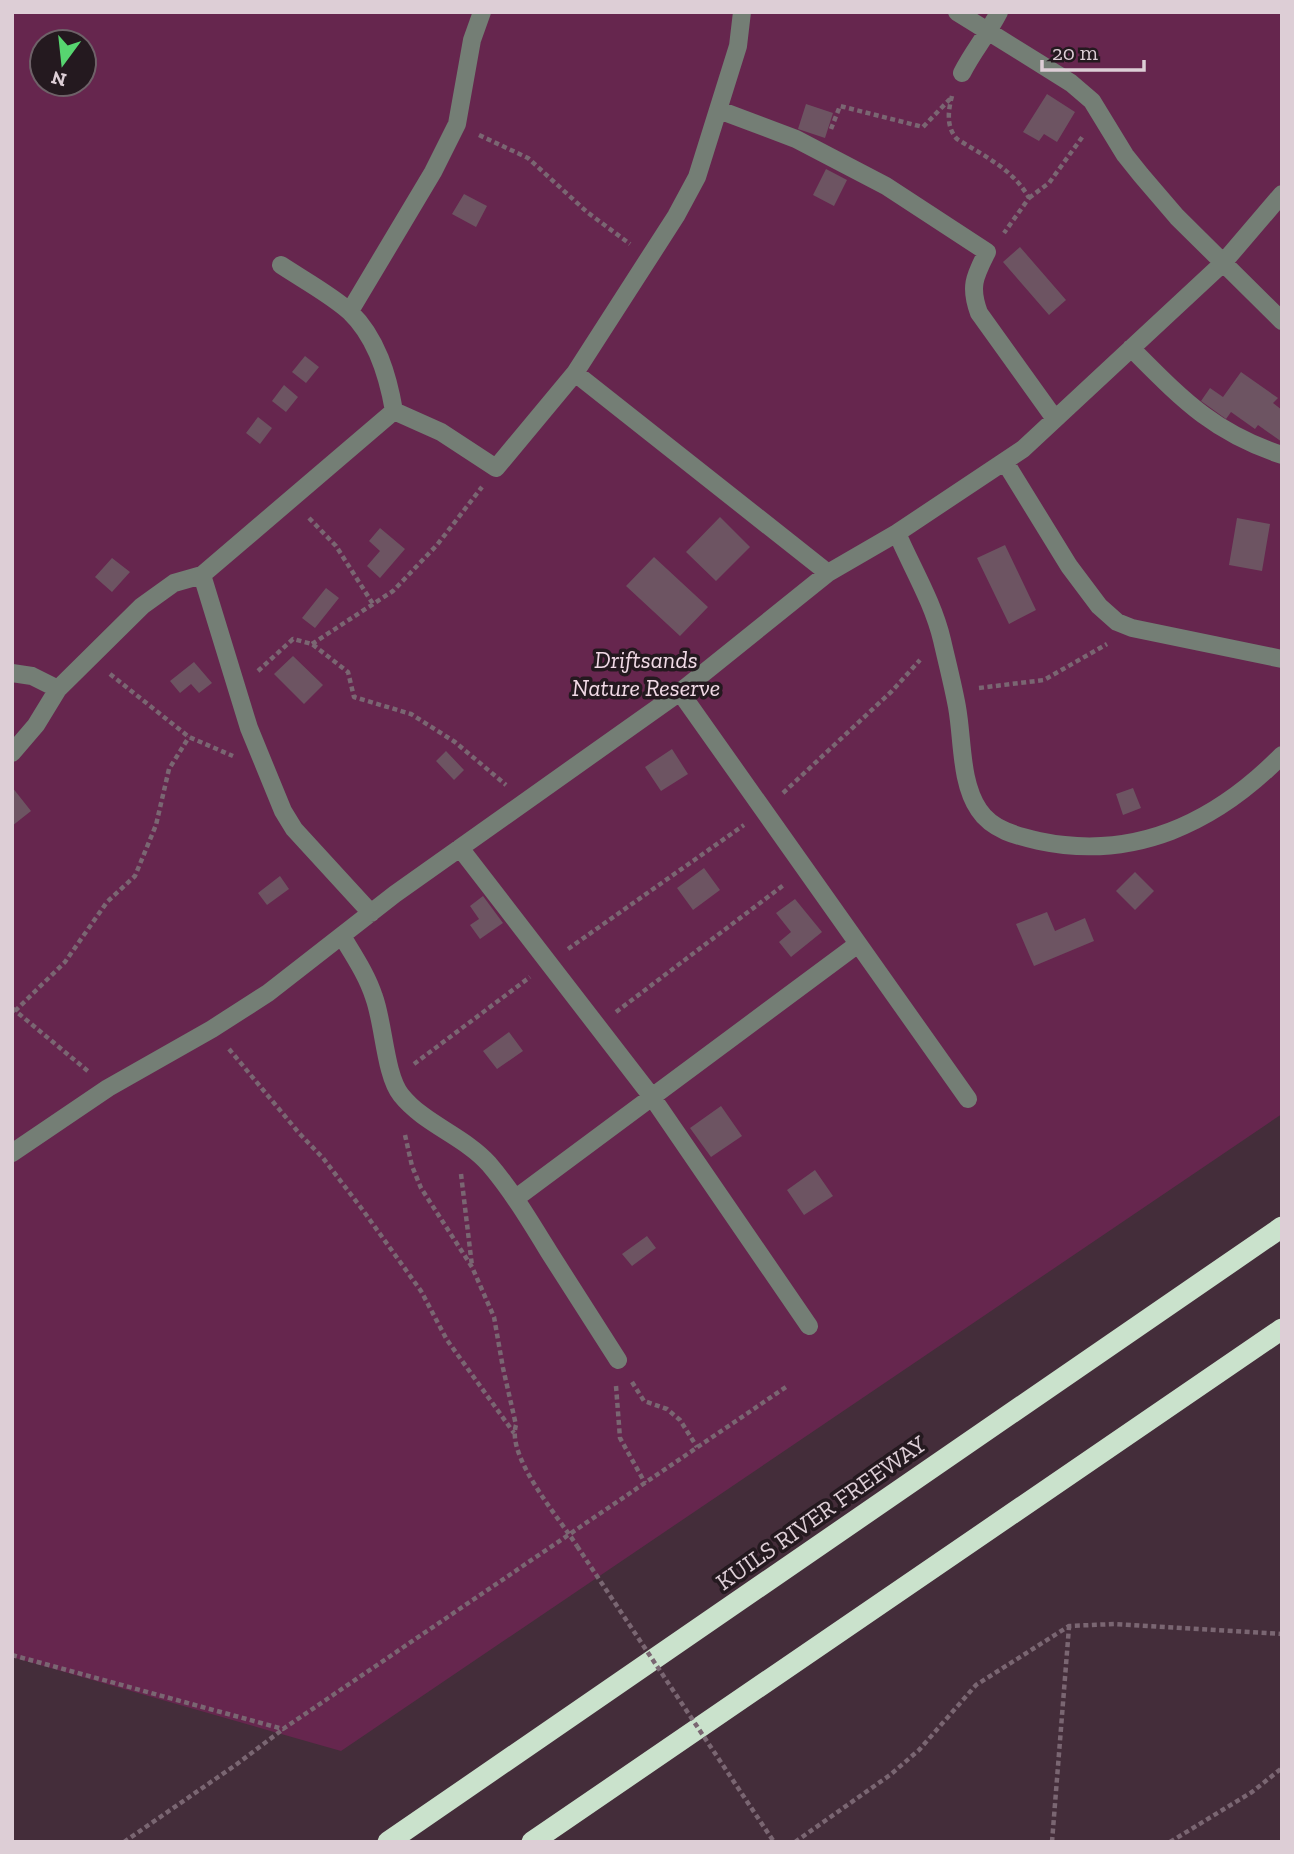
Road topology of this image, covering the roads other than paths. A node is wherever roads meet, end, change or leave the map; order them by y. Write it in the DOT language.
graph roads {
  1 [pos="482,12"];
  2 [pos="743,12"];
  3 [pos="957,12"];
  4 [pos="999,12"];
  5 [pos="990,31"];
  6 [pos="962,72"];
  7 [pos="719,110"];
  8 [pos="1282,194"];
  9 [pos="1223,263"];
  10 [pos="281,265"];
  11 [pos="349,312"];
  12 [pos="1282,321"];
  13 [pos="1131,348"];
  14 [pos="575,373"];
  15 [pos="394,411"];
  16 [pos="1055,419"];
  17 [pos="1282,455"];
  18 [pos="1005,462"];
  19 [pos="897,533"];
  20 [pos="828,573"];
  21 [pos="202,575"];
  22 [pos="1282,659"];
  23 [pos="12,673"];
  24 [pos="58,689"];
  25 [pos="680,692"];
  26 [pos="12,753"];
  27 [pos="1282,755"];
  28 [pos="460,848"];
  29 [pos="371,913"];
  30 [pos="342,936"];
  31 [pos="858,944"];
  32 [pos="652,1097"];
  33 [pos="968,1099"];
  34 [pos="12,1153"];
  35 [pos="516,1198"];
  36 [pos="1282,1227"];
  37 [pos="809,1326"];
  38 [pos="1282,1329"];
  39 [pos="618,1360"];
  40 [pos="388,1842"];
  41 [pos="532,1842"];
  1 -- 11 [label="street"];
  2 -- 7 [label="street"];
  3 -- 5 [label="street"];
  4 -- 5 [label="street"];
  5 -- 6 [label="street"];
  5 -- 9 [label="street"];
  7 -- 14 [label="street"];
  7 -- 16 [label="street"];
  8 -- 9 [label="street"];
  9 -- 12 [label="street"];
  9 -- 13 [label="street"];
  10 -- 11 [label="street"];
  11 -- 15 [label="street"];
  13 -- 16 [label="street"];
  13 -- 17 [label="street"];
  14 -- 15 [label="street"];
  14 -- 20 [label="street"];
  15 -- 21 [label="street"];
  16 -- 18 [label="street"];
  18 -- 19 [label="street"];
  18 -- 22 [label="street"];
  19 -- 20 [label="street"];
  19 -- 27 [label="street"];
  20 -- 25 [label="street"];
  21 -- 24 [label="street"];
  21 -- 29 [label="street"];
  23 -- 24 [label="street"];
  24 -- 26 [label="street"];
  25 -- 28 [label="street"];
  25 -- 31 [label="street"];
  28 -- 29 [label="street"];
  28 -- 32 [label="street"];
  29 -- 30 [label="street"];
  30 -- 34 [label="street"];
  30 -- 35 [label="street"];
  31 -- 32 [label="street"];
  31 -- 33 [label="street"];
  32 -- 35 [label="street"];
  32 -- 37 [label="street"];
  35 -- 39 [label="street"];
  36 -- 40 [label="highway, KUILS RIVER FREEWAY"];
  38 -- 41 [label="highway"];
}
